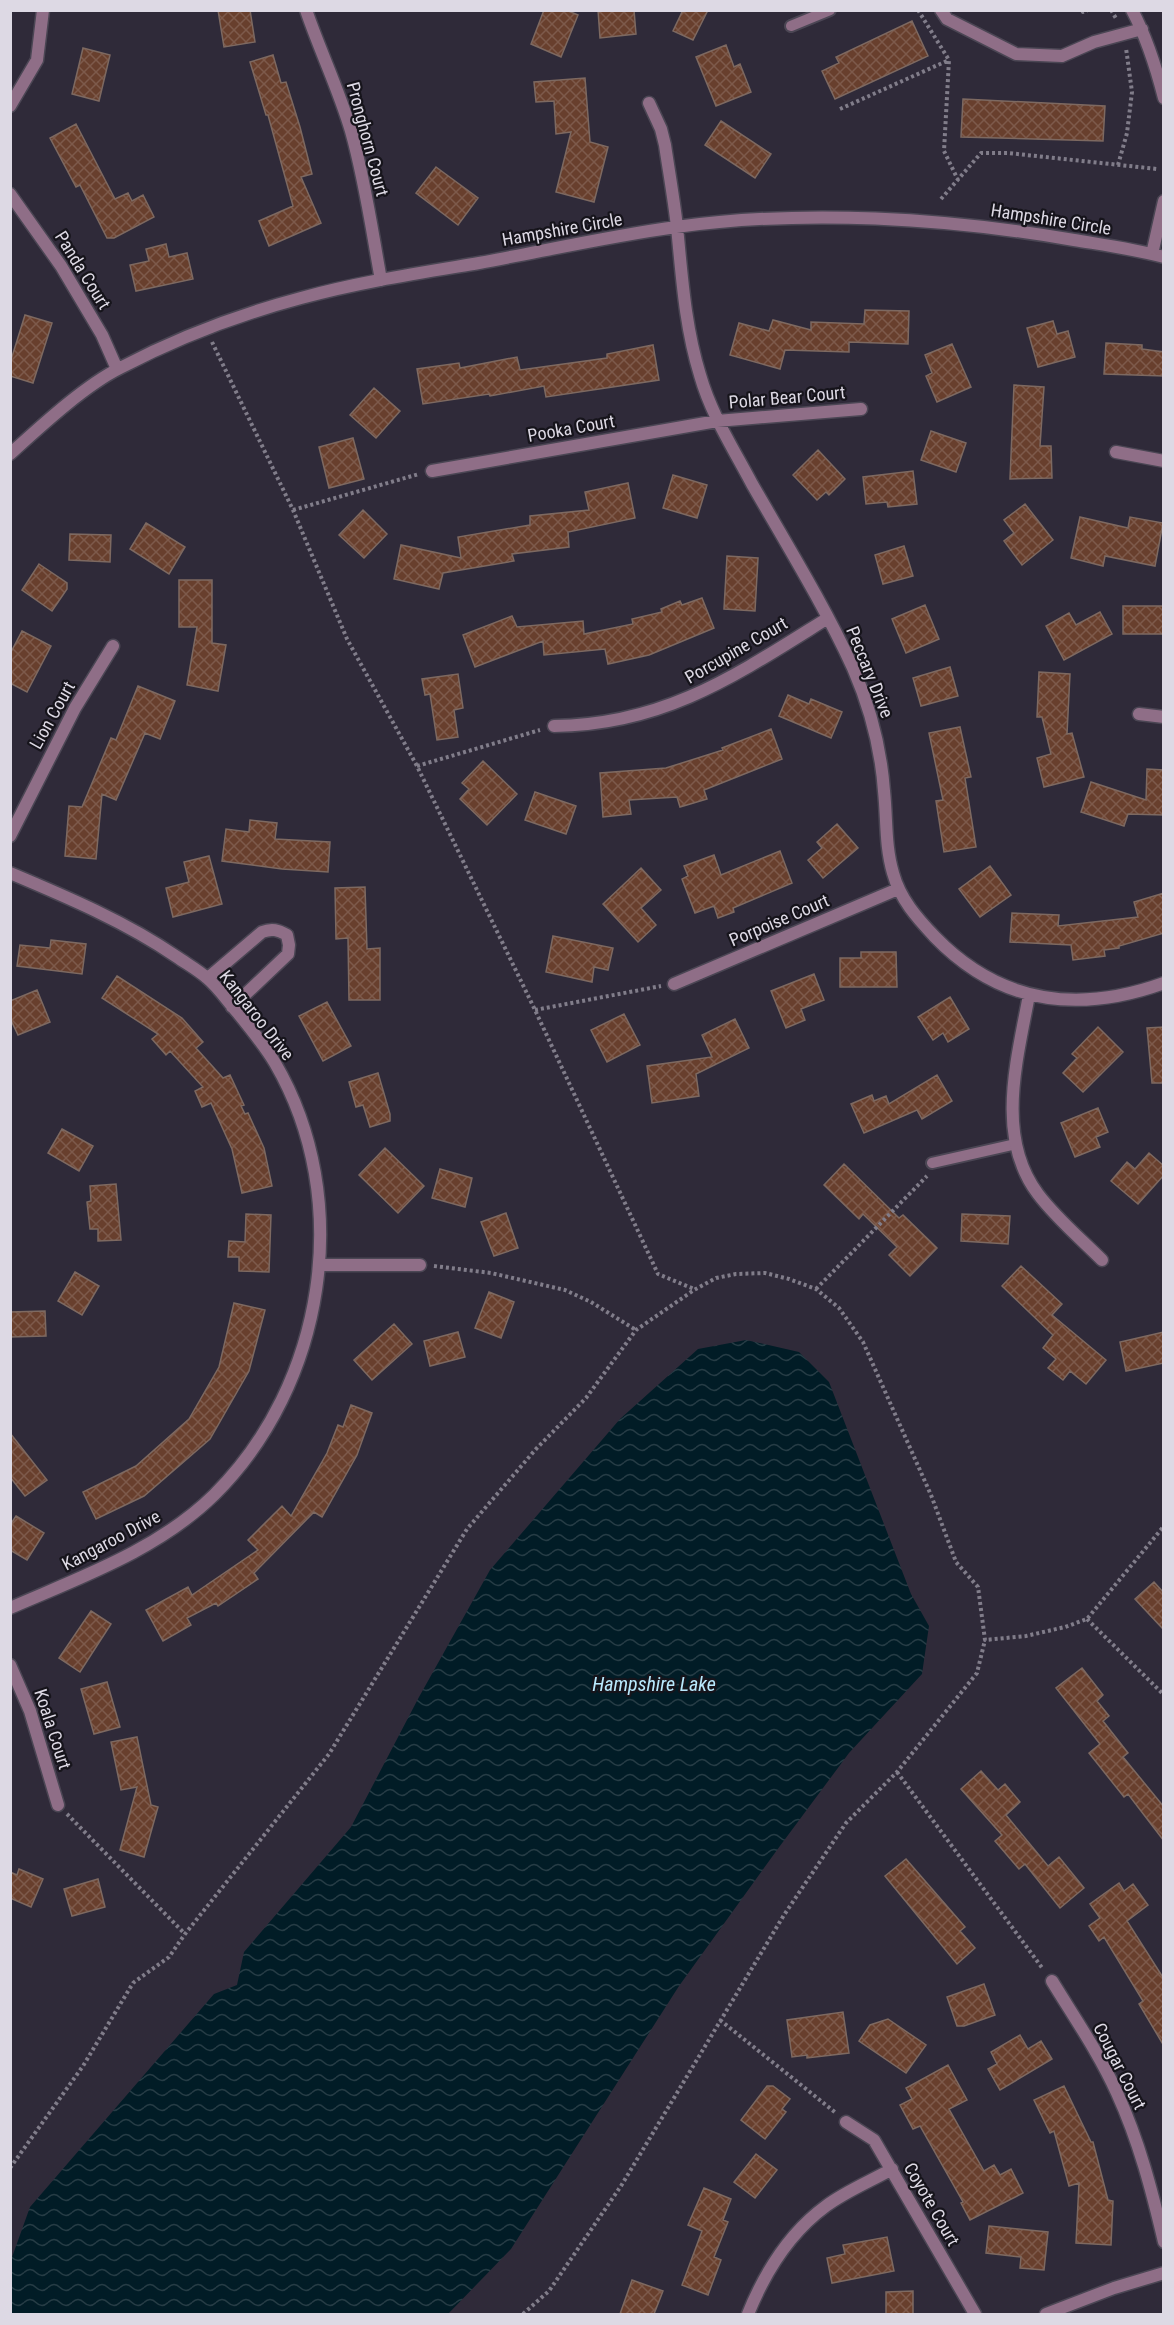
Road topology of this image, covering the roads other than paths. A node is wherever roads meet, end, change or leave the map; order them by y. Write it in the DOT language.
graph roads {
  1 [pos="44,10"];
  2 [pos="306,10"];
  3 [pos="830,10"];
  4 [pos="941,10"];
  5 [pos="1132,10"];
  6 [pos="791,26"];
  7 [pos="1142,29"];
  8 [pos="1164,98"];
  9 [pos="649,103"];
  10 [pos="10,106"];
  11 [pos="10,194"];
  12 [pos="1164,201"];
  13 [pos="677,227"];
  14 [pos="1158,255"];
  15 [pos="381,280"];
  16 [pos="117,369"];
  17 [pos="861,409"];
  18 [pos="717,421"];
  19 [pos="1116,452"];
  20 [pos="10,454"];
  21 [pos="1164,460"];
  22 [pos="432,471"];
  23 [pos="828,618"];
  24 [pos="113,646"];
  25 [pos="1139,714"];
  26 [pos="1164,717"];
  27 [pos="554,726"];
  28 [pos="10,836"];
  29 [pos="10,873"];
  30 [pos="898,889"];
  31 [pos="208,978"];
  32 [pos="1164,983"];
  33 [pos="674,984"];
  34 [pos="1029,995"];
  35 [pos="232,1007"];
  36 [pos="1016,1144"];
  37 [pos="932,1163"];
  38 [pos="1102,1260"];
  39 [pos="320,1265"];
  40 [pos="420,1265"];
  41 [pos="10,1608"];
  42 [pos="10,1665"];
  43 [pos="58,1805"];
  44 [pos="1052,1981"];
  45 [pos="846,2121"];
  46 [pos="892,2169"];
  47 [pos="1164,2242"];
  48 [pos="1164,2273"];
  49 [pos="748,2314"];
  50 [pos="975,2314"];
  51 [pos="1046,2314"];
  1 -- 10 [label="street"];
  2 -- 15 [label="street, Pronghorn Court"];
  3 -- 6 [label="lane"];
  4 -- 7 [label="street"];
  5 -- 7 [label="street"];
  7 -- 8 [label="street"];
  9 -- 13 [label="street"];
  11 -- 16 [label="street, Panda Court"];
  12 -- 14 [label="street"];
  13 -- 14 [label="street, Hampshire Circle"];
  13 -- 15 [label="street, Hampshire Circle"];
  13 -- 18 [label="street, Peccary Drive"];
  15 -- 16 [label="street, Hampshire Circle"];
  16 -- 20 [label="street, Hampshire Circle"];
  17 -- 18 [label="street, Polar Bear Court"];
  18 -- 22 [label="street, Pooka Court"];
  18 -- 23 [label="street, Peccary Drive"];
  19 -- 21 [label="street"];
  23 -- 27 [label="street, Porcupine Court"];
  23 -- 30 [label="street, Peccary Drive"];
  24 -- 28 [label="street, Lion Court"];
  25 -- 26 [label="street"];
  29 -- 31 [label="street, Kangaroo Drive"];
  30 -- 33 [label="street, Porpoise Court"];
  30 -- 34 [label="street, Peccary Drive"];
  31 -- 35 [label="street, Kangaroo Drive"];
  31 -- 35 [label="street"];
  32 -- 34 [label="street, Peccary Drive"];
  34 -- 36 [label="street"];
  35 -- 39 [label="street, Kangaroo Drive"];
  36 -- 37 [label="lane"];
  36 -- 38 [label="street"];
  39 -- 40 [label="street"];
  39 -- 41 [label="street, Kangaroo Drive"];
  42 -- 43 [label="street, Koala Court"];
  44 -- 47 [label="street, Cougar Court"];
  45 -- 46 [label="street, Coyote Court"];
  46 -- 49 [label="street"];
  46 -- 50 [label="street, Coyote Court"];
  48 -- 51 [label="street"];
}
